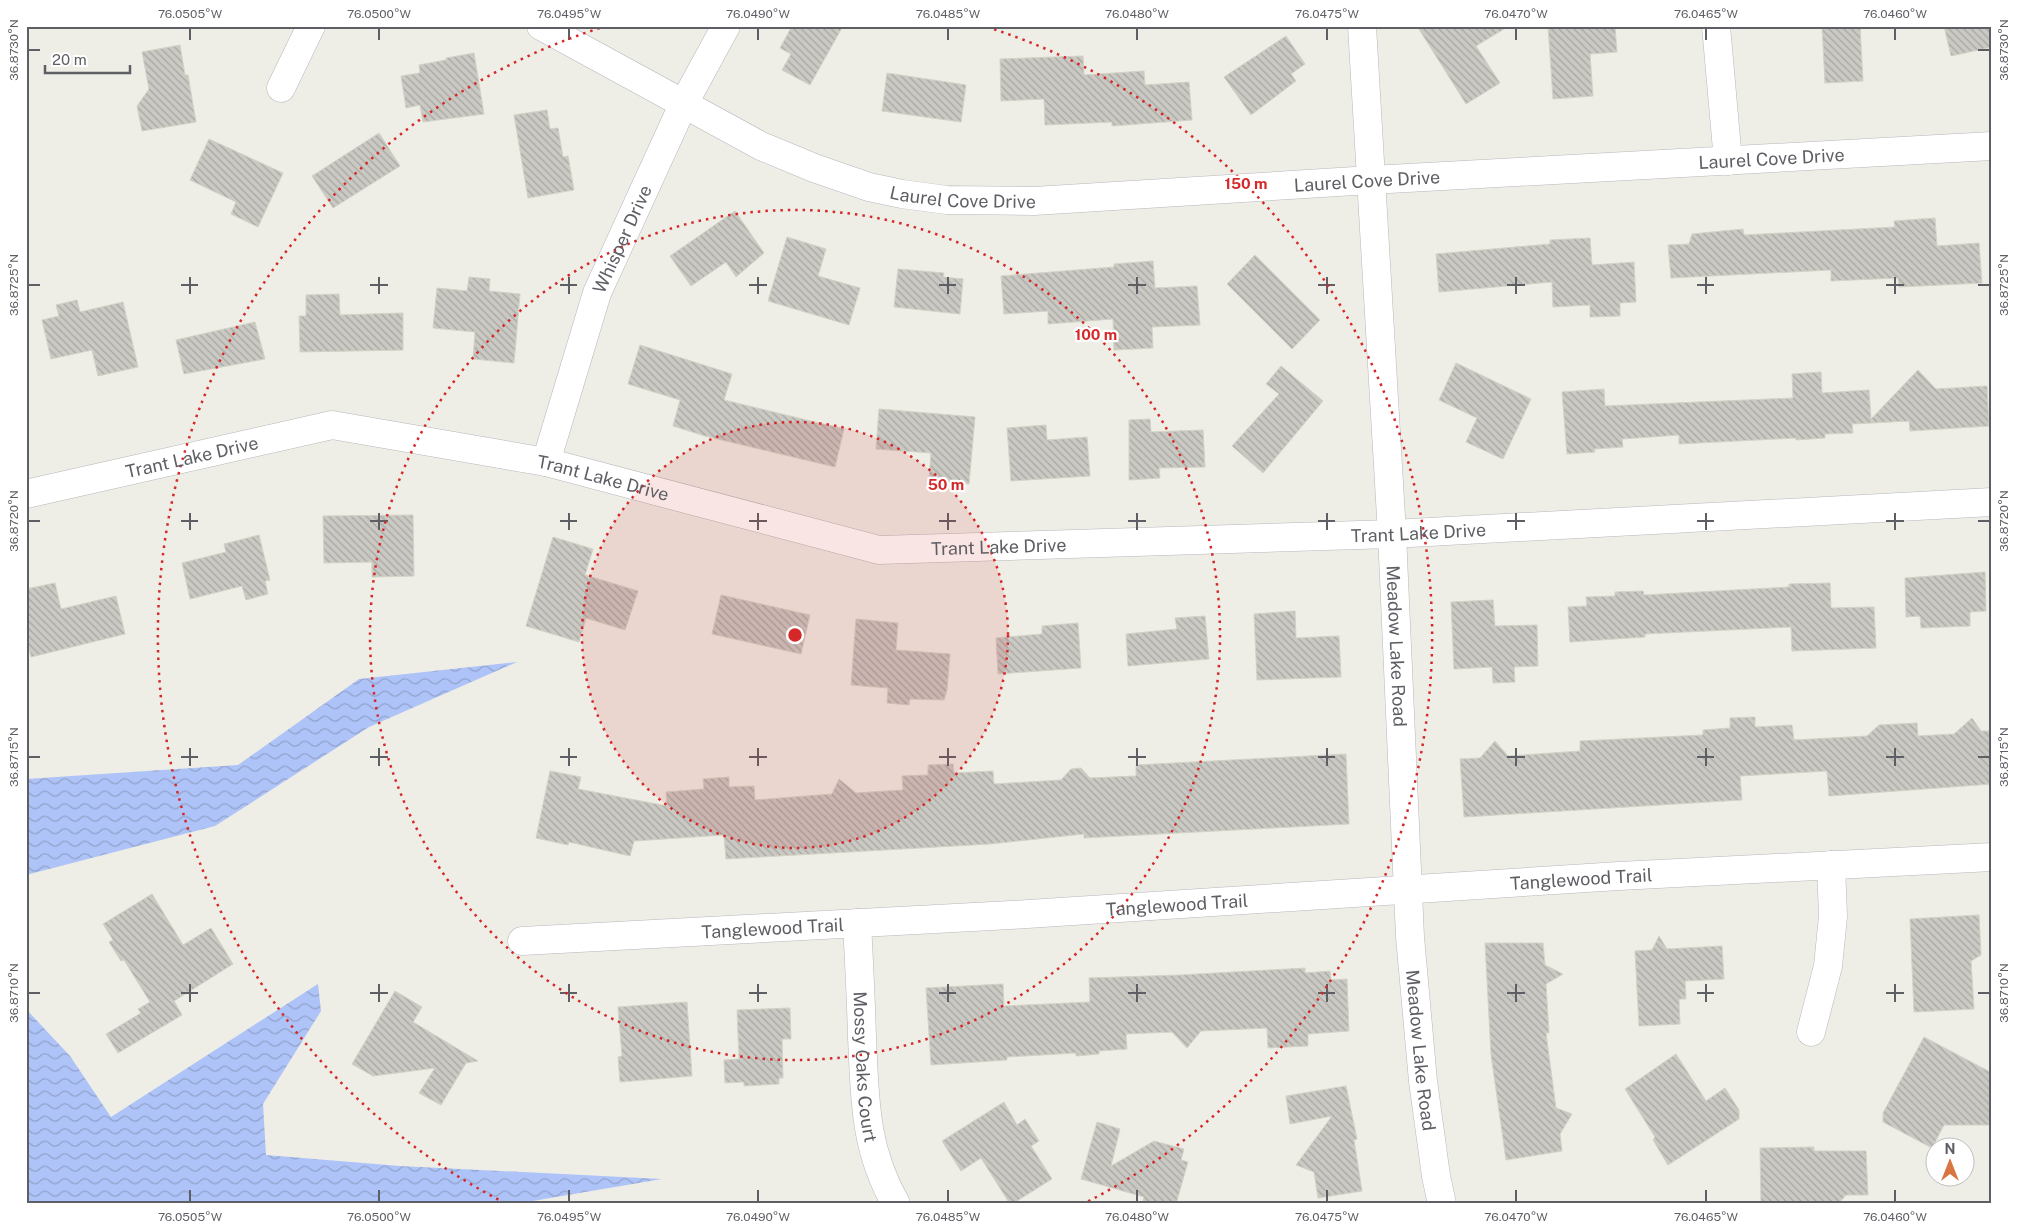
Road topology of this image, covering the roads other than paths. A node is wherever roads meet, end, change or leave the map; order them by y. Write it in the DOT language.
graph roads {
  1 [pos="311,26"];
  2 [pos="541,26"];
  3 [pos="726,26"];
  4 [pos="1362,26"];
  5 [pos="1716,26"];
  6 [pos="281,88"];
  7 [pos="684,105"];
  8 [pos="1992,146"];
  9 [pos="1728,161"];
  10 [pos="1371,180"];
  11 [pos="546,462"];
  12 [pos="26,494"];
  13 [pos="1992,502"];
  14 [pos="1392,534"];
  15 [pos="1992,857"];
  16 [pos="1832,865"];
  17 [pos="1408,890"];
  18 [pos="857,923"];
  19 [pos="522,941"];
  20 [pos="1811,1032"];
  21 [pos="896,1204"];
  22 [pos="1442,1204"];
  1 -- 6 [label="street"];
  2 -- 7 [label="street, Laurel Cove Drive"];
  3 -- 7 [label="street, Whisper Drive"];
  4 -- 10 [label="street, Meadow Lake Road"];
  5 -- 9 [label="street"];
  7 -- 10 [label="street, Laurel Cove Drive"];
  7 -- 11 [label="street, Whisper Drive"];
  8 -- 9 [label="street, Laurel Cove Drive"];
  9 -- 10 [label="street, Laurel Cove Drive"];
  10 -- 14 [label="street, Meadow Lake Road"];
  11 -- 12 [label="street, Trant Lake Drive"];
  11 -- 14 [label="street, Trant Lake Drive"];
  13 -- 14 [label="street, Trant Lake Drive"];
  14 -- 17 [label="street, Meadow Lake Road"];
  15 -- 16 [label="street, Tanglewood Trail"];
  16 -- 17 [label="street, Tanglewood Trail"];
  16 -- 20 [label="street"];
  17 -- 18 [label="street, Tanglewood Trail"];
  17 -- 22 [label="street, Meadow Lake Road"];
  18 -- 19 [label="street, Tanglewood Trail"];
  18 -- 21 [label="street, Mossy Oaks Court"];
}
